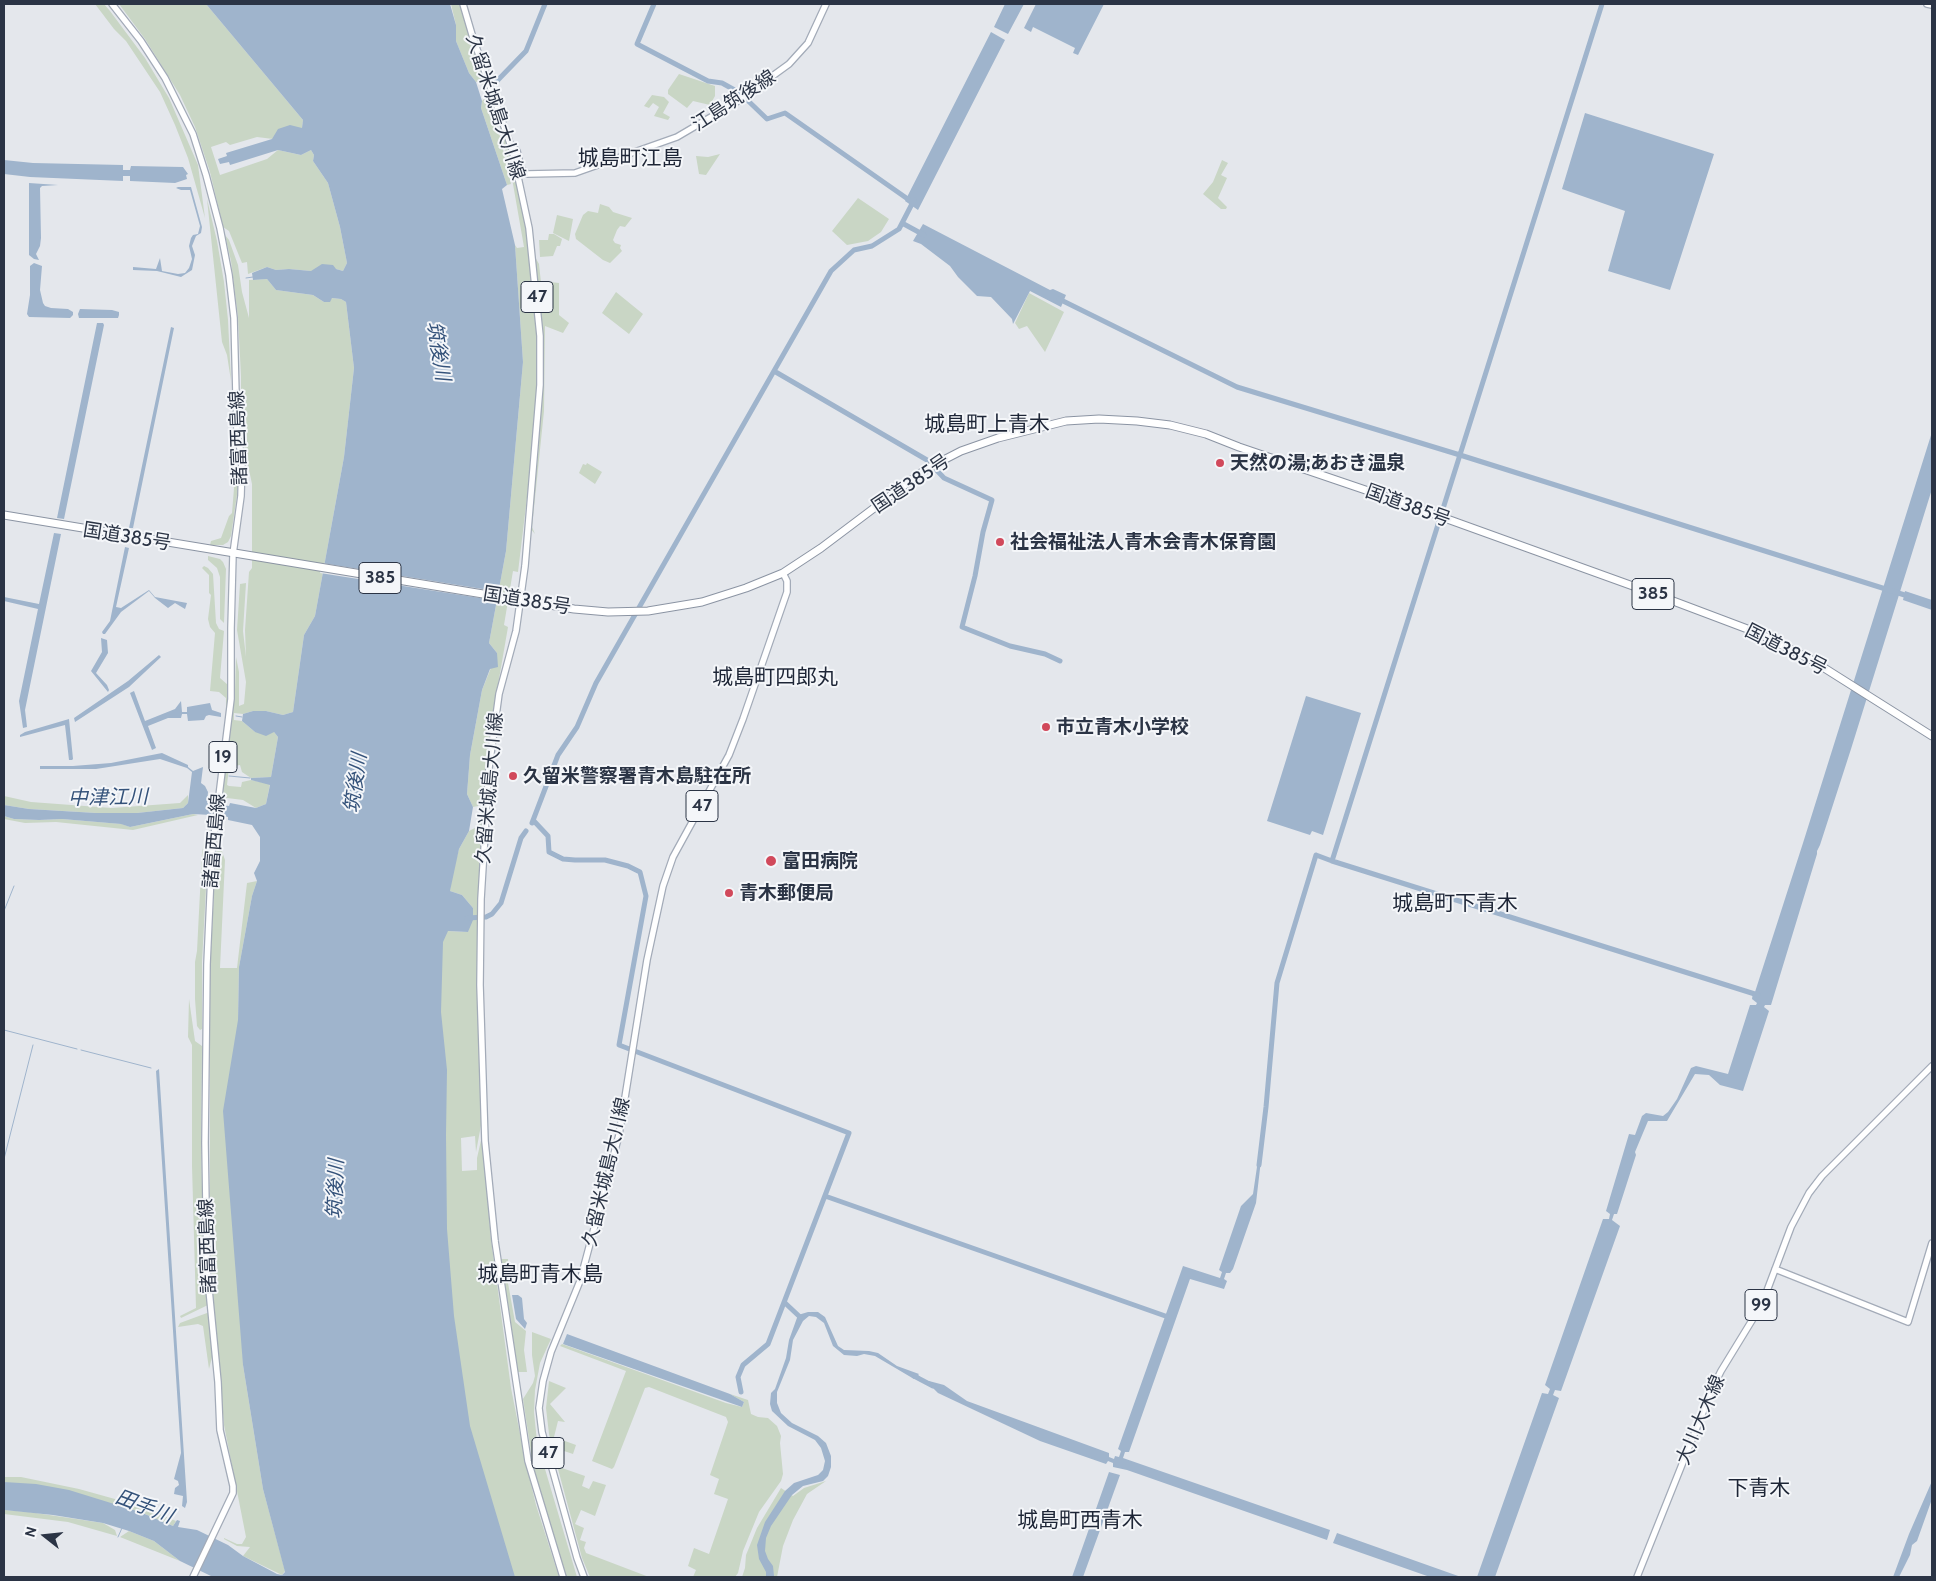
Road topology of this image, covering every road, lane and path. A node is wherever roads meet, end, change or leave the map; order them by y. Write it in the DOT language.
graph roads {
  1 [pos="112,4"];
  2 [pos="463,4"];
  3 [pos="826,4"];
  4 [pos="1927,4"];
  5 [pos="1932,6"];
  6 [pos="511,145"];
  7 [pos="4,515"];
  8 [pos="234,554"];
  9 [pos="783,574"];
  10 [pos="518,600"];
  11 [pos="1932,736"];
  12 [pos="1932,1066"];
  13 [pos="1932,1242"];
  14 [pos="1775,1270"];
  15 [pos="194,1575"];
  16 [pos="563,1577"];
  17 [pos="584,1577"];
  18 [pos="1637,1577"];
  1 -- 8 [label="main road, 諸富西島線 / 19"];
  2 -- 6 [label="main road, 久留米城島大川線 / 47"];
  3 -- 6 [label="main road, 江島筑後線"];
  4 -- 5 [label="main road"];
  6 -- 10 [label="main road, 久留米城島大川線 / 47"];
  7 -- 8 [label="highway, 国道385号 / 385"];
  8 -- 10 [label="highway, 国道385号 / 385"];
  8 -- 15 [label="main road, 諸富西島線 / 19"];
  9 -- 10 [label="highway, 国道385号 / 385"];
  9 -- 11 [label="highway, 国道385号 / 385"];
  9 -- 17 [label="main road, 久留米城島大川線 / 47"];
  10 -- 16 [label="main road, 久留米城島大川線 / 47"];
  12 -- 14 [label="main road, 大川大木線 / 99"];
  13 -- 14 [label="main road, 99"];
  14 -- 18 [label="main road, 大川大木線 / 99"];
}
